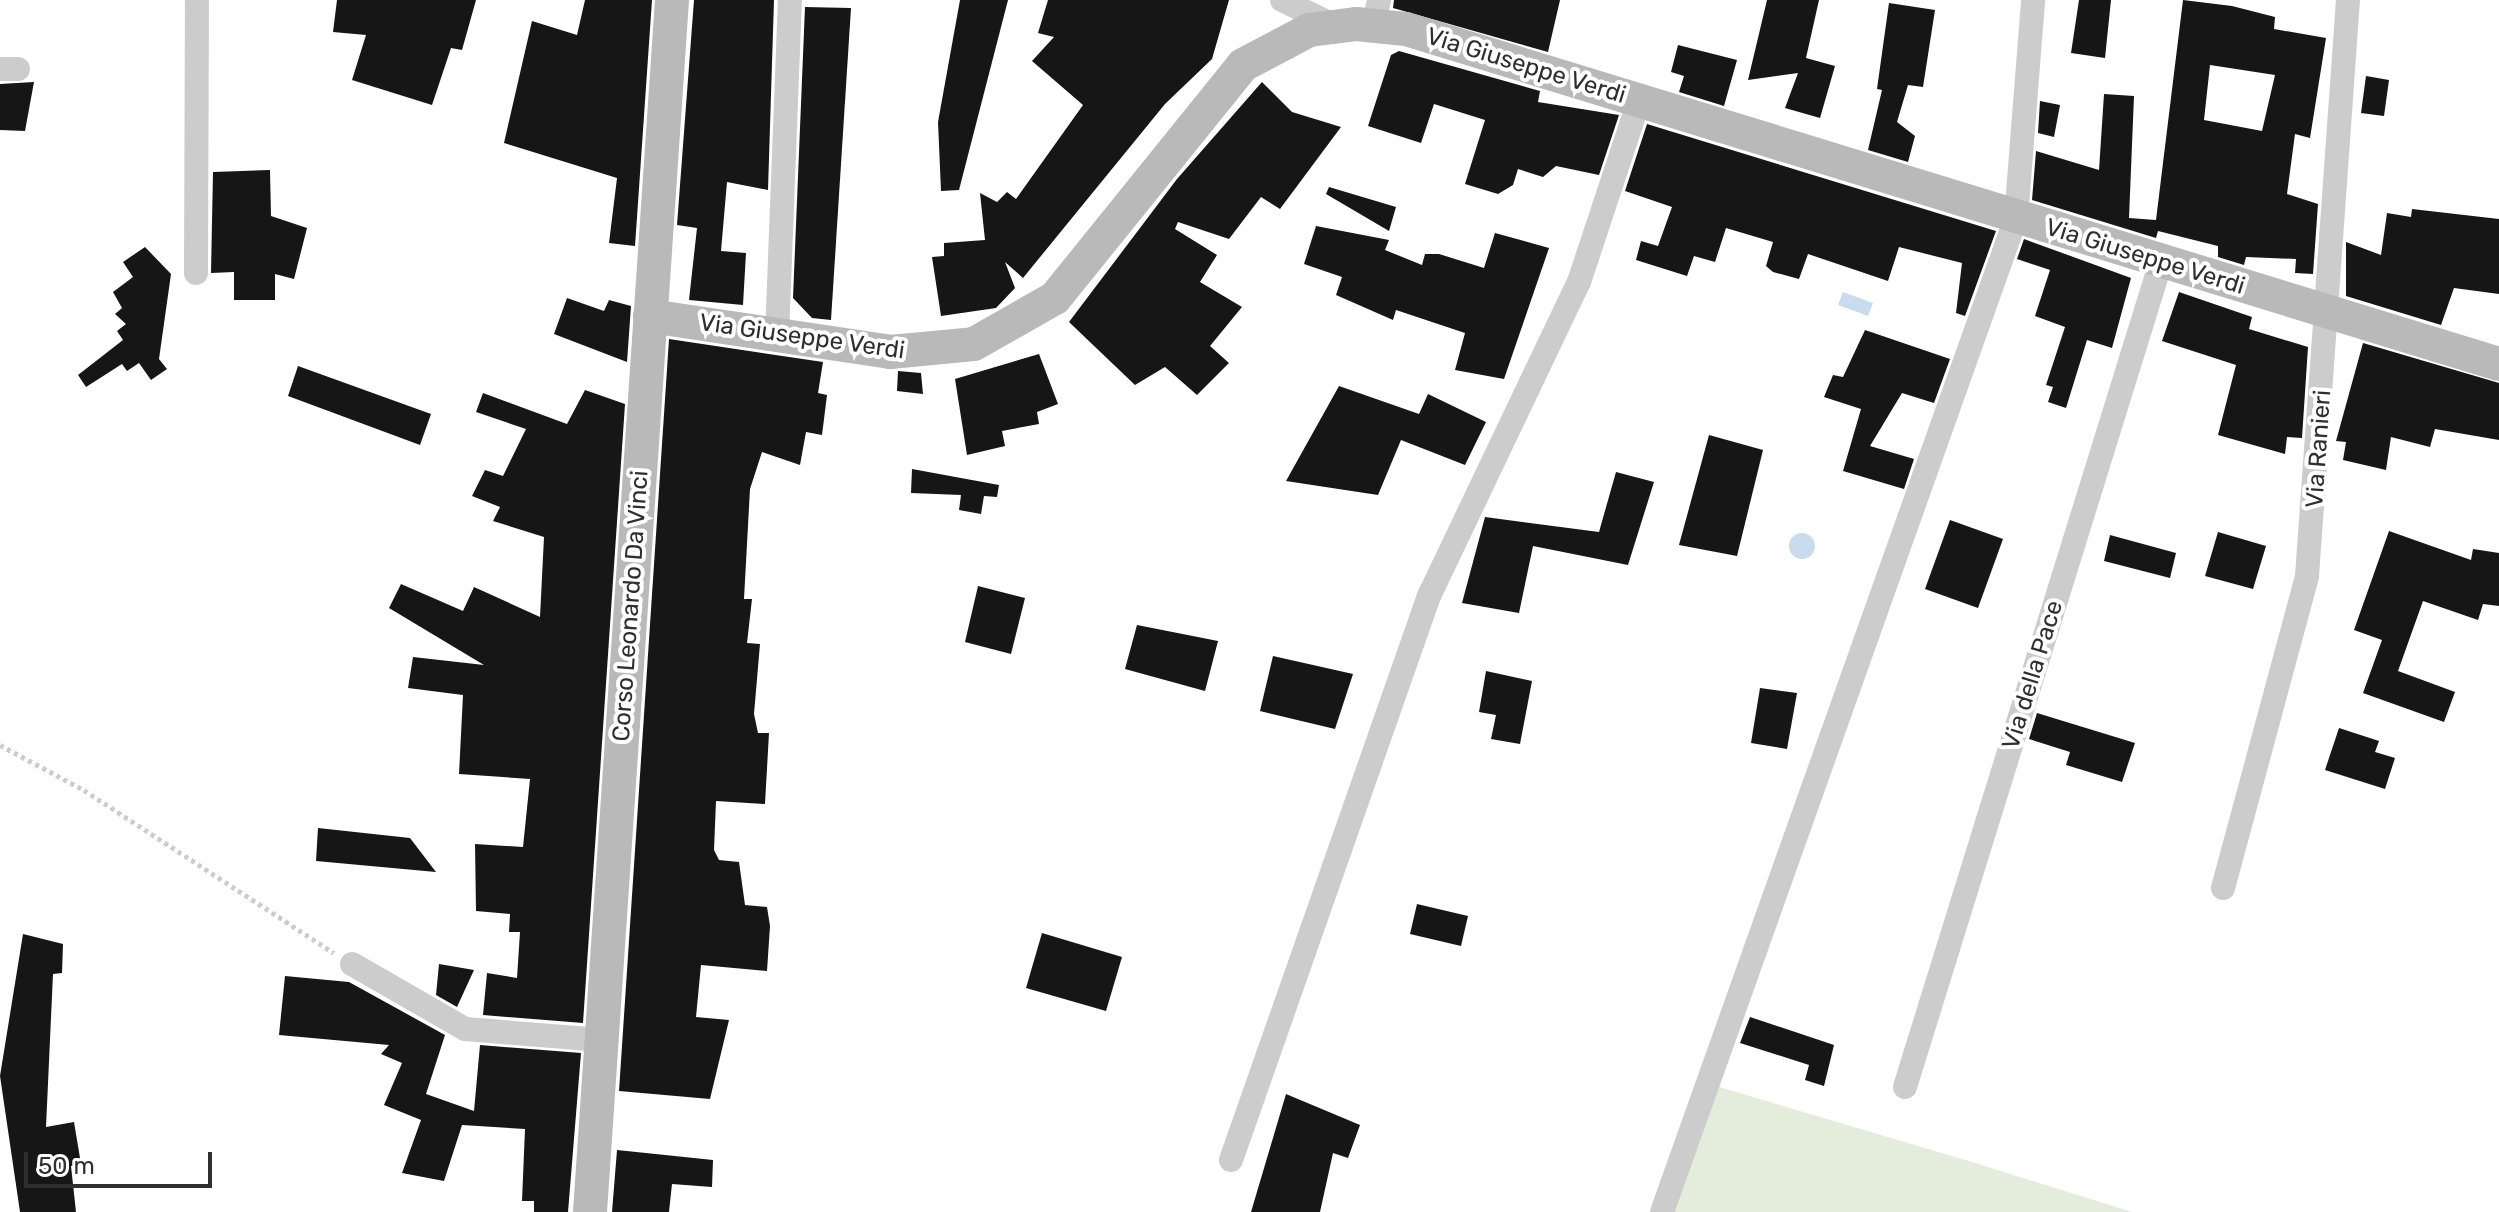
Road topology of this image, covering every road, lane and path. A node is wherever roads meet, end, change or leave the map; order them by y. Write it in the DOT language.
graph roads {
  1 [pos="197,0"];
  2 [pos="672,0"];
  3 [pos="790,0"];
  4 [pos="1282,0"];
  5 [pos="2033,0"];
  6 [pos="2348,0"];
  7 [pos="1376,13"];
  8 [pos="1337,27"];
  9 [pos="1639,101"];
  10 [pos="2016,218"];
  11 [pos="2161,262"];
  12 [pos="196,273"];
  13 [pos="2328,312"];
  14 [pos="650,316"];
  15 [pos="777,336"];
  16 [pos="2499,364"];
  17 [pos="0,745"];
  18 [pos="2223,888"];
  19 [pos="352,964"];
  20 [pos="602,1040"];
  21 [pos="1905,1087"];
  22 [pos="1231,1160"];
  23 [pos="590,1212"];
  24 [pos="1662,1212"];
  1 -- 12 [label="street"];
  2 -- 14 [label="street, Corso Leonardo Da Vinci"];
  3 -- 15 [label="street"];
  4 -- 8 [label="street"];
  5 -- 10 [label="street"];
  6 -- 13 [label="street, Via Ranieri"];
  7 -- 8 [label="street, Via Giuseppe Verdi"];
  7 -- 9 [label="street, Via Giuseppe Verdi"];
  8 -- 15 [label="street, Via Giuseppe Verdi"];
  9 -- 10 [label="street, Via Giuseppe Verdi"];
  9 -- 22 [label="street"];
  10 -- 11 [label="street, Via Giuseppe Verdi"];
  10 -- 24 [label="street"];
  11 -- 13 [label="street, Via Giuseppe Verdi"];
  11 -- 21 [label="street, Via della Pace"];
  13 -- 16 [label="street, Via Giuseppe Verdi"];
  13 -- 18 [label="street, Via Ranieri"];
  14 -- 15 [label="street, Via Giuseppe Verdi"];
  14 -- 20 [label="street, Corso Leonardo Da Vinci"];
  17 -- 19 [label="path"];
  19 -- 20 [label="street"];
  20 -- 23 [label="street, Corso Leonardo Da Vinci"];
}
